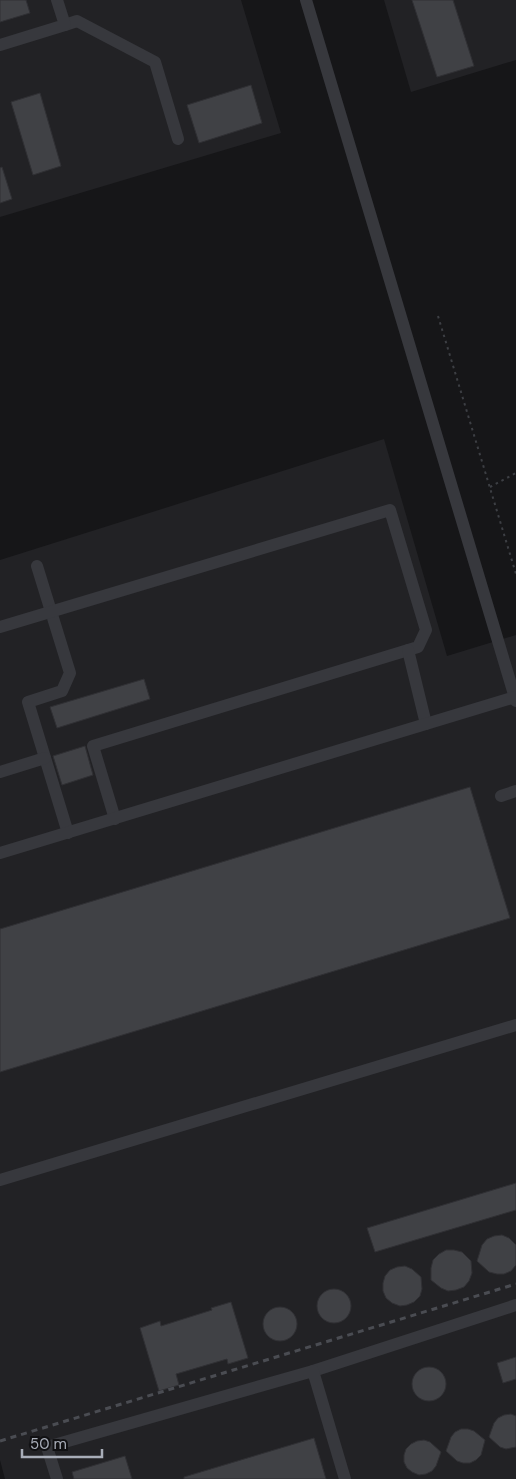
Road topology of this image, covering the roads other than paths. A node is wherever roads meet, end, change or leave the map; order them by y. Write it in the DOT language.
graph roads {
  1 [pos="57,0"];
  2 [pos="306,0"];
  3 [pos="65,25"];
  4 [pos="0,45"];
  5 [pos="178,139"];
  6 [pos="37,566"];
  7 [pos="51,611"];
  8 [pos="0,627"];
  9 [pos="408,650"];
  10 [pos="515,699"];
  11 [pos="426,724"];
  12 [pos="46,758"];
  13 [pos="0,772"];
  14 [pos="516,791"];
  15 [pos="501,796"];
  16 [pos="114,818"];
  17 [pos="68,833"];
  18 [pos="0,853"];
  19 [pos="516,1025"];
  20 [pos="0,1180"];
  21 [pos="516,1305"];
  22 [pos="313,1371"];
  23 [pos="57,1479"];
  24 [pos="345,1479"];
  1 -- 3 [label="street"];
  2 -- 10 [label="street"];
  3 -- 4 [label="street"];
  3 -- 5 [label="street"];
  6 -- 7 [label="street"];
  7 -- 8 [label="street"];
  7 -- 9 [label="street"];
  7 -- 12 [label="street"];
  9 -- 11 [label="street"];
  9 -- 16 [label="street"];
  10 -- 11 [label="street"];
  11 -- 16 [label="street"];
  12 -- 13 [label="street"];
  12 -- 17 [label="street"];
  14 -- 15 [label="street"];
  16 -- 17 [label="street"];
  17 -- 18 [label="street"];
  19 -- 20 [label="street"];
  21 -- 22 [label="street"];
  22 -- 23 [label="street"];
  22 -- 24 [label="street"];
}
